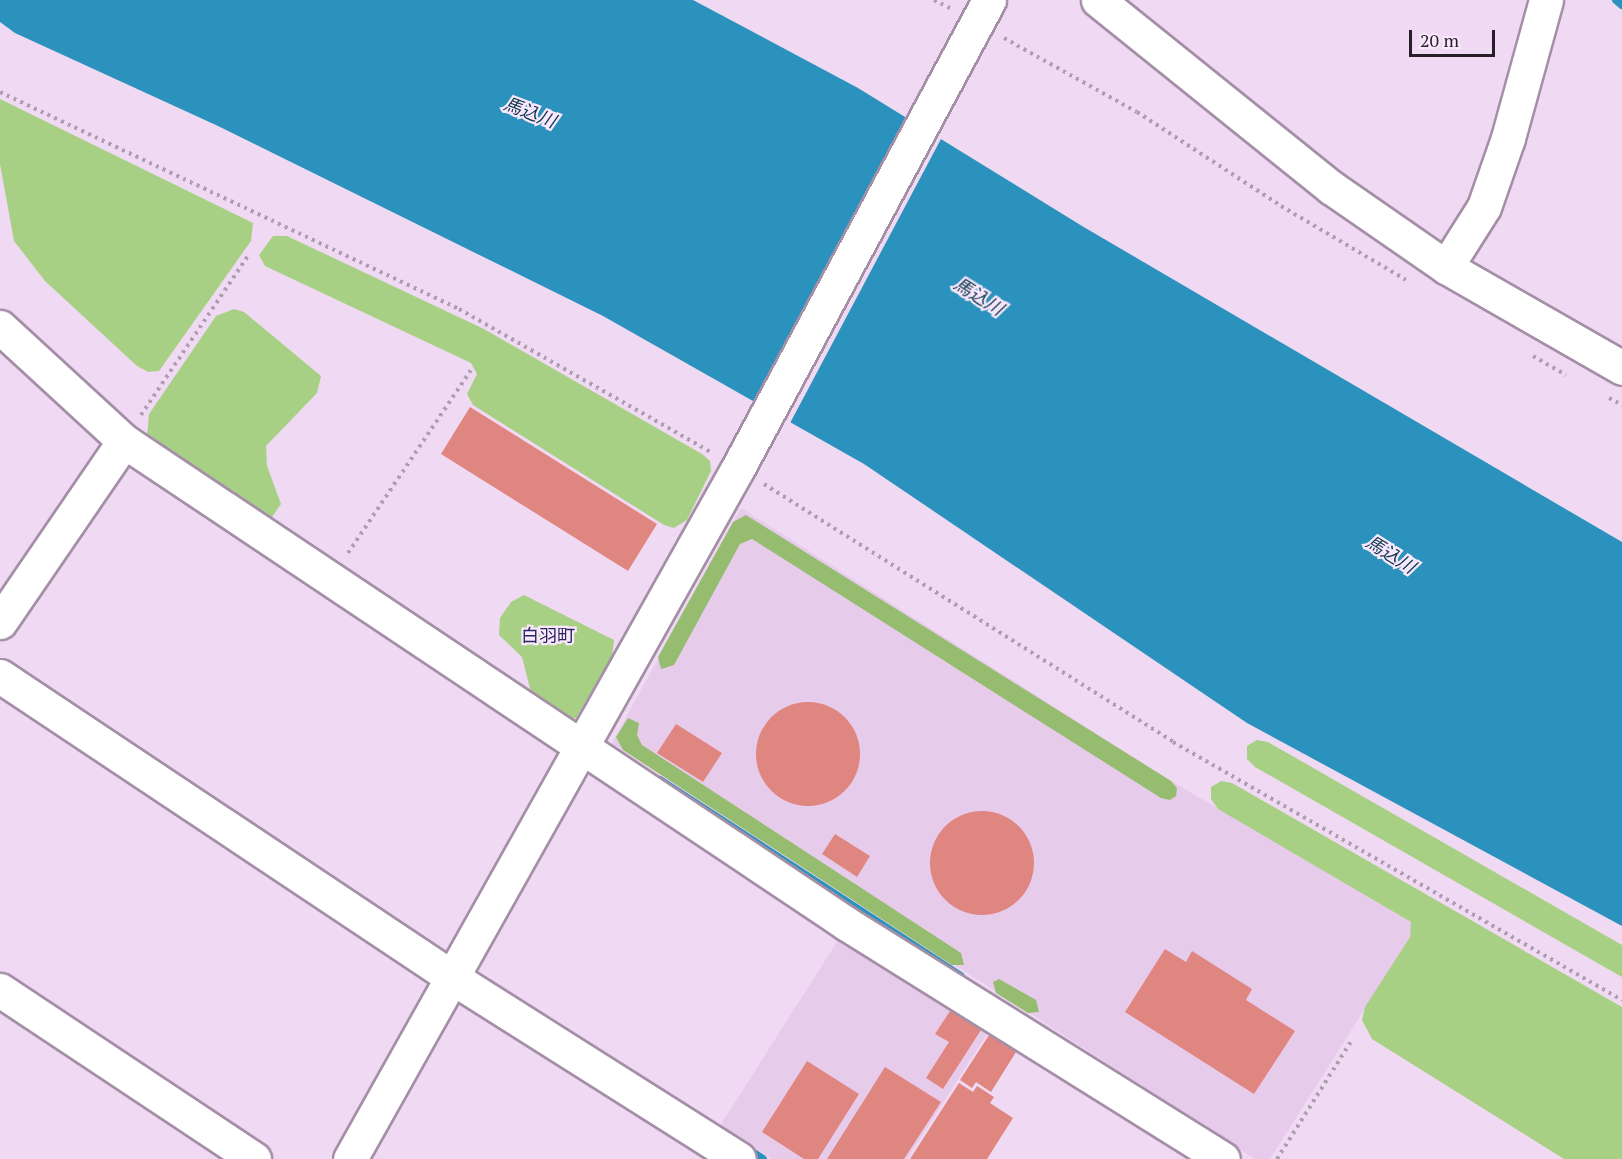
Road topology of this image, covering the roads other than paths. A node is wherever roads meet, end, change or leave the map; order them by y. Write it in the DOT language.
graph roads {
  1 [pos="1098,0"];
  2 [pos="1546,0"];
  3 [pos="977,20"];
  4 [pos="1446,267"];
  5 [pos="0,327"];
  6 [pos="1622,368"];
  7 [pos="124,441"];
  8 [pos="0,622"];
  9 [pos="0,676"];
  10 [pos="584,748"];
  11 [pos="453,978"];
  12 [pos="0,990"];
  13 [pos="254,1159"];
  14 [pos="350,1159"];
  15 [pos="739,1159"];
  16 [pos="1223,1159"];
  1 -- 4 [label="street"];
  2 -- 4 [label="street"];
  3 -- 10 [label="street"];
  4 -- 6 [label="street"];
  5 -- 7 [label="street"];
  7 -- 8 [label="street"];
  7 -- 10 [label="street"];
  9 -- 11 [label="street"];
  10 -- 11 [label="street"];
  10 -- 16 [label="street"];
  11 -- 14 [label="street"];
  11 -- 15 [label="street"];
  12 -- 13 [label="street"];
}
